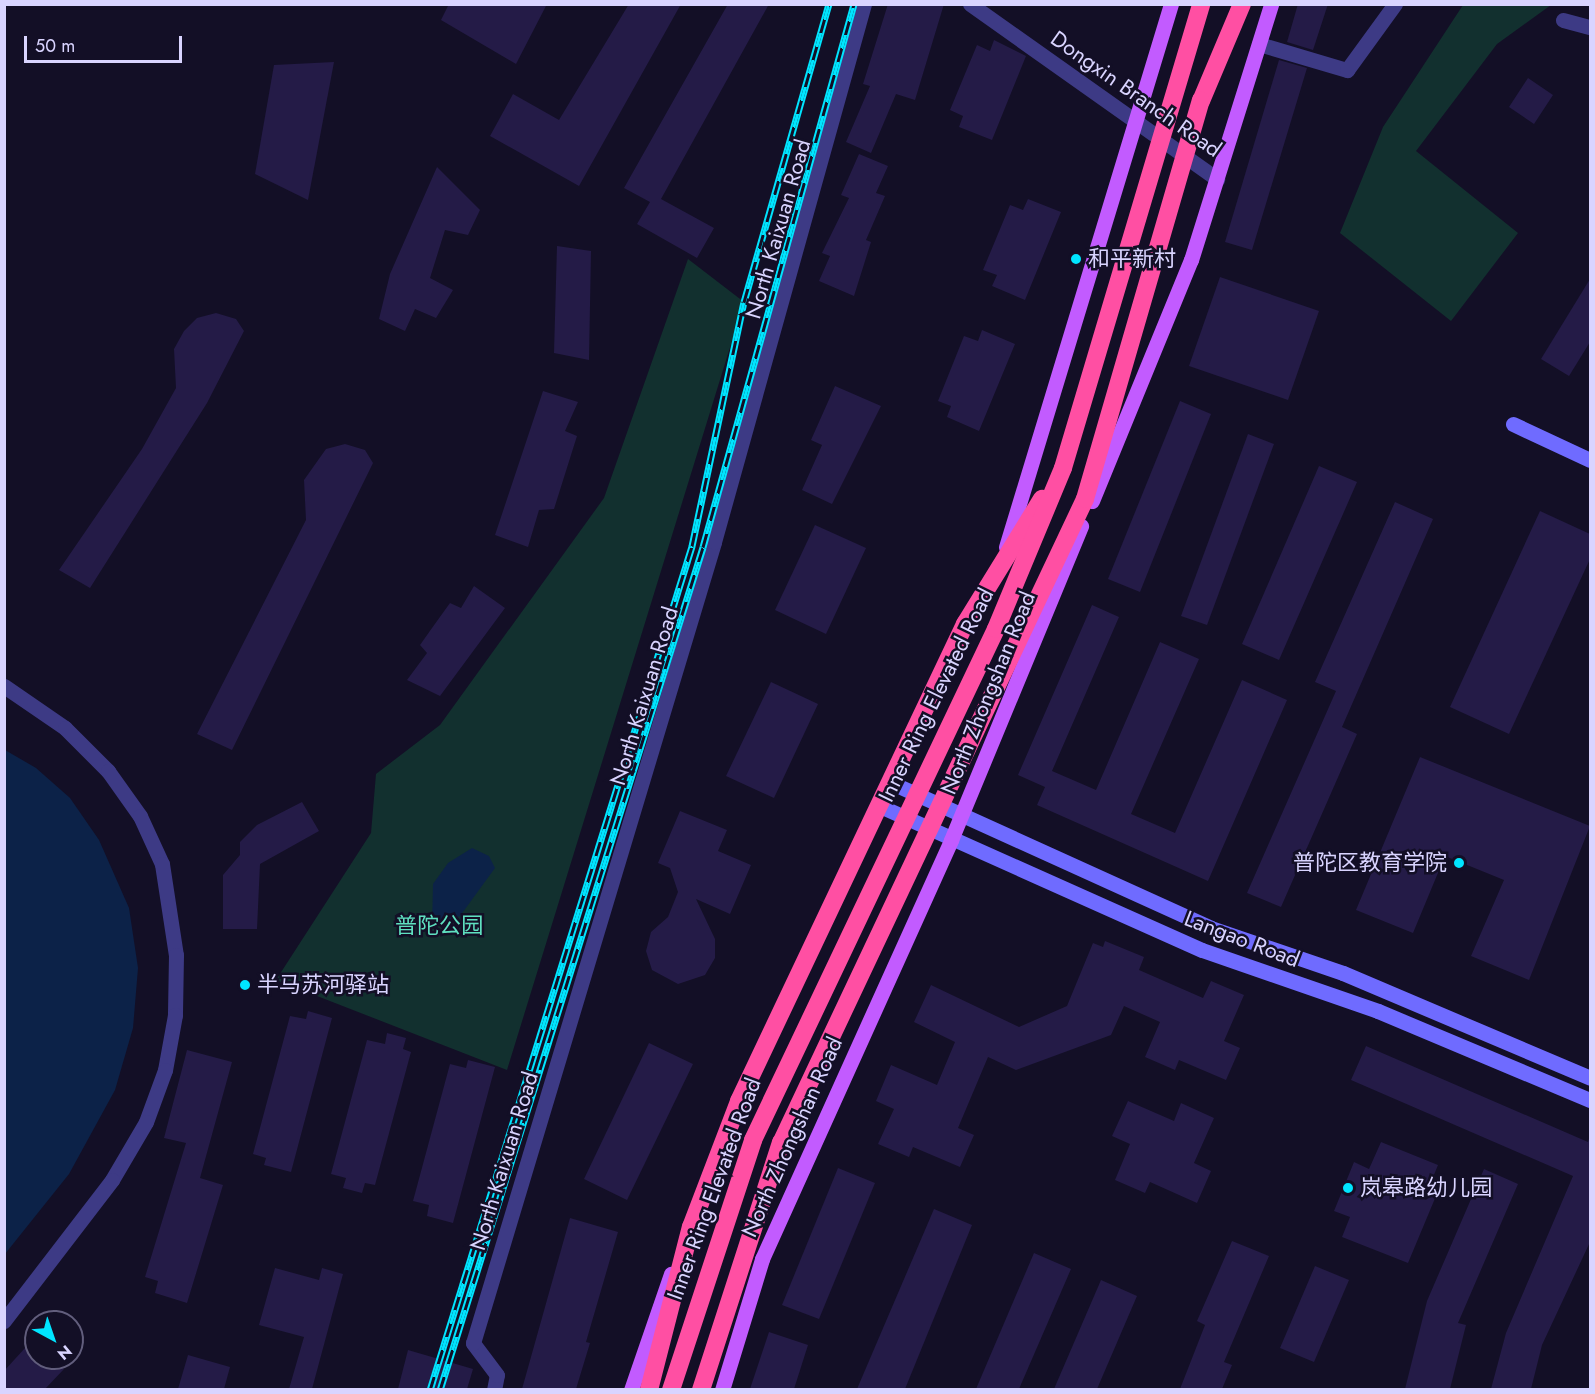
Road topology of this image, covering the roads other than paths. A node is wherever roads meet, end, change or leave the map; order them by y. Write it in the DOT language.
graph roads {
  1 [pos="864,4"];
  2 [pos="970,4"];
  3 [pos="1171,4"];
  4 [pos="1201,4"];
  5 [pos="1229,4"];
  6 [pos="1242,4"];
  7 [pos="1270,4"];
  8 [pos="1395,4"];
  9 [pos="1563,20"];
  10 [pos="1590,27"];
  11 [pos="1259,44"];
  12 [pos="1201,101"];
  13 [pos="1137,122"];
  14 [pos="1217,178"];
  15 [pos="1513,424"];
  16 [pos="1590,460"];
  17 [pos="1063,468"];
  18 [pos="4,686"];
  19 [pos="894,784"];
  20 [pos="882,807"];
  21 [pos="962,815"];
  22 [pos="951,840"];
  23 [pos="1590,1078"];
  24 [pos="1590,1100"];
  25 [pos="4,1321"];
  26 [pos="494,1389"];
  27 [pos="631,1389"];
  28 [pos="649,1389"];
  29 [pos="671,1389"];
  30 [pos="701,1389"];
  31 [pos="722,1389"];
  1 -- 26 [label="street, North Kaixuan Road"];
  2 -- 13 [label="street, Dongxin Branch Road"];
  3 -- 13 [label="main road, North Zhongshan Road"];
  4 -- 17 [label="highway, Inner Ring Elevated Road, bridge"];
  5 -- 12 [label="highway"];
  6 -- 12 [label="highway"];
  7 -- 11 [label="main road, North Zhongshan Road"];
  8 -- 11 [label="street"];
  9 -- 10 [label="street"];
  11 -- 14 [label="main road, North Zhongshan Road"];
  12 -- 30 [label="highway, bridge"];
  13 -- 14 [label="street, Dongxin Branch Road"];
  13 -- 19 [label="main road, North Zhongshan Road"];
  14 -- 21 [label="main road, North Zhongshan Road"];
  15 -- 16 [label="main road"];
  17 -- 28 [label="highway, bridge"];
  17 -- 29 [label="highway, Inner Ring Elevated Road, bridge"];
  18 -- 25 [label="street"];
  19 -- 20 [label="main road, North Zhongshan Road"];
  19 -- 21 [label="main road, Langao Road"];
  20 -- 22 [label="main road, Langao Road"];
  20 -- 27 [label="main road, North Zhongshan Road"];
  21 -- 22 [label="main road, North Zhongshan Road"];
  21 -- 23 [label="main road, Langao Road"];
  22 -- 24 [label="main road, Langao Road"];
  22 -- 31 [label="main road, North Zhongshan Road"];
}
